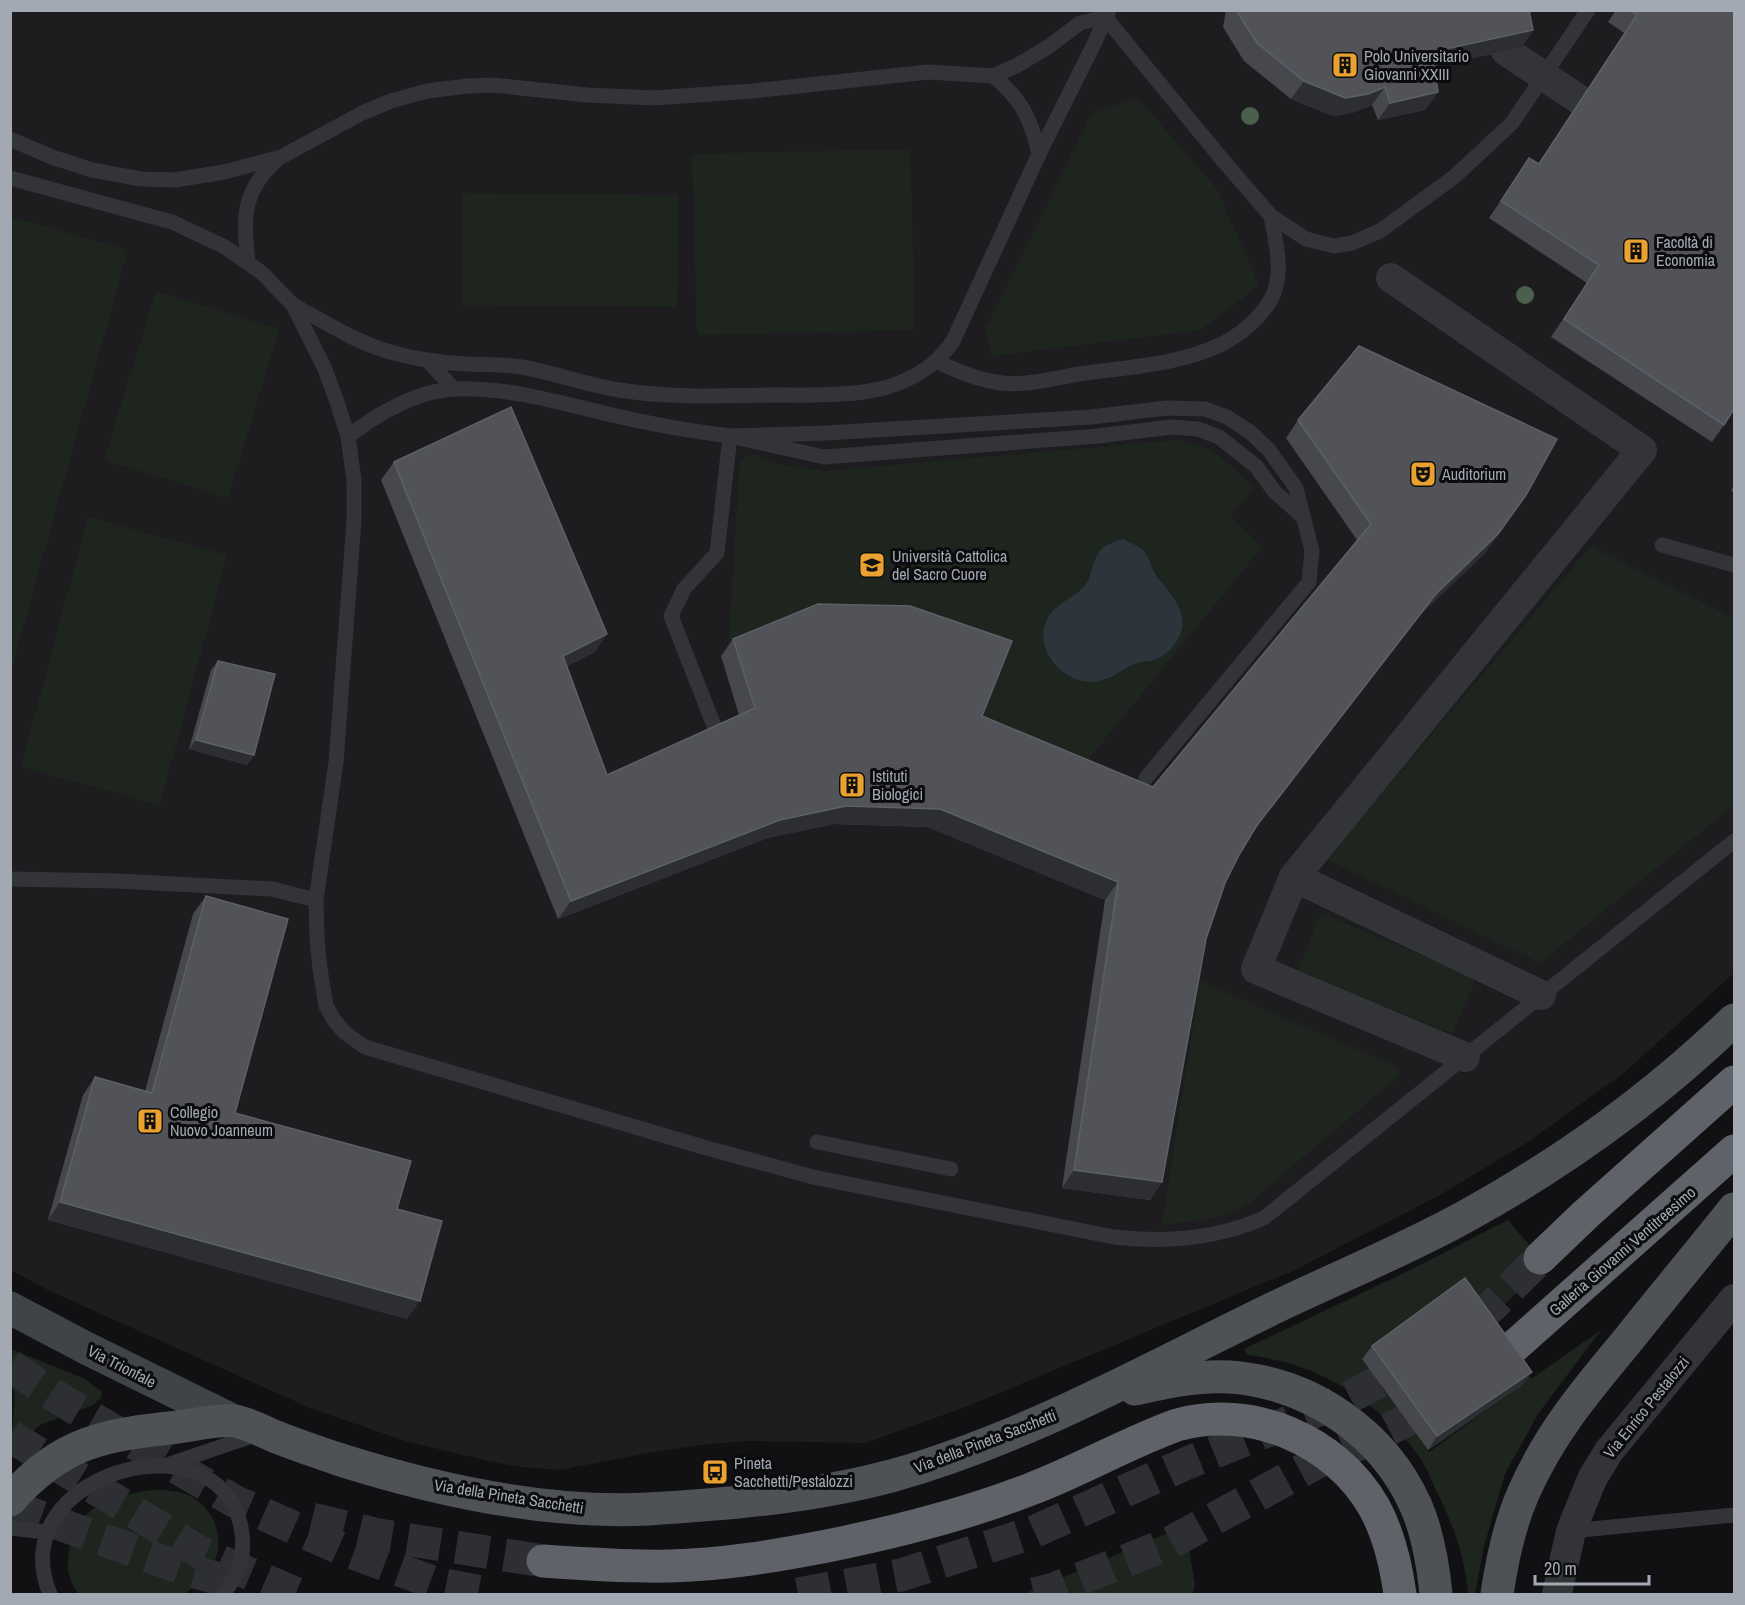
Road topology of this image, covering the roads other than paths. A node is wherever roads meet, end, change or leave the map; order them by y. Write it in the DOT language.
graph roads {
  1 [pos="1588,10"];
  2 [pos="1105,12"];
  3 [pos="1506,51"];
  4 [pos="993,76"];
  5 [pos="1580,100"];
  6 [pos="10,139"];
  7 [pos="1039,154"];
  8 [pos="281,157"];
  9 [pos="10,178"];
  10 [pos="1271,216"];
  11 [pos="248,262"];
  12 [pos="1391,278"];
  13 [pos="293,305"];
  14 [pos="427,360"];
  15 [pos="937,361"];
  16 [pos="454,389"];
  17 [pos="730,436"];
  18 [pos="348,437"];
  19 [pos="1303,517"];
  20 [pos="1662,545"];
  21 [pos="1734,565"];
  22 [pos="712,723"];
  23 [pos="1146,778"];
  24 [pos="1734,841"];
  25 [pos="1294,877"];
  26 [pos="10,879"];
  27 [pos="316,900"];
  28 [pos="1541,995"];
  29 [pos="1734,1020"];
  30 [pos="1466,1057"];
  31 [pos="1734,1082"];
  32 [pos="817,1142"];
  33 [pos="1734,1151"];
  34 [pos="951,1169"];
  35 [pos="1734,1209"];
  36 [pos="1540,1258"];
  37 [pos="1734,1299"];
  38 [pos="10,1308"];
  39 [pos="1510,1350"];
  40 [pos="1095,1397"];
  41 [pos="234,1421"];
  42 [pos="264,1432"];
  43 [pos="162,1466"];
  44 [pos="10,1500"];
  45 [pos="1734,1515"];
  46 [pos="10,1528"];
  47 [pos="1571,1531"];
  48 [pos="45,1532"];
  49 [pos="543,1561"];
  50 [pos="50,1594"];
  51 [pos="222,1594"];
  52 [pos="1400,1594"];
  53 [pos="1436,1594"];
  54 [pos="1497,1594"];
  55 [pos="1557,1594"];
  1 -- 10 [label="lane"];
  2 -- 4 [label="lane"];
  2 -- 7 [label="lane"];
  2 -- 10 [label="lane"];
  3 -- 5 [label="street, bridge"];
  4 -- 7 [label="lane"];
  4 -- 8 [label="lane"];
  6 -- 8 [label="lane"];
  7 -- 15 [label="lane"];
  8 -- 11 [label="lane"];
  9 -- 11 [label="lane"];
  10 -- 15 [label="lane"];
  11 -- 13 [label="lane"];
  12 -- 25 [label="street"];
  13 -- 14 [label="lane"];
  13 -- 18 [label="lane"];
  14 -- 15 [label="lane"];
  14 -- 16 [label="lane"];
  16 -- 17 [label="lane"];
  16 -- 18 [label="lane"];
  17 -- 19 [label="lane"];
  17 -- 19 [label="lane"];
  17 -- 22 [label="lane"];
  18 -- 27 [label="lane"];
  19 -- 23 [label="lane"];
  20 -- 21 [label="lane"];
  24 -- 28 [label="lane"];
  25 -- 28 [label="street"];
  25 -- 30 [label="street"];
  26 -- 27 [label="lane"];
  27 -- 30 [label="lane"];
  28 -- 30 [label="lane"];
  29 -- 40 [label="main road"];
  31 -- 36 [label="highway"];
  32 -- 34 [label="lane"];
  33 -- 39 [label="highway, Galleria Giovanni Ventitreesimo"];
  35 -- 54 [label="main road"];
  37 -- 47 [label="street, Via Enrico Pestalozzi"];
  38 -- 41 [label="main road, Via Trionfale"];
  40 -- 42 [label="main road, Via della Pineta Sacchetti"];
  40 -- 53 [label="main road"];
  41 -- 42 [label="main road, Via della Pineta Sacchetti"];
  41 -- 44 [label="main road, Via della Pineta Sacchetti"];
  42 -- 43 [label="lane"];
  43 -- 48 [label="lane"];
  43 -- 51 [label="lane"];
  45 -- 47 [label="lane"];
  46 -- 48 [label="lane"];
  47 -- 55 [label="street, Via Enrico Pestalozzi"];
  48 -- 50 [label="lane"];
  49 -- 52 [label="highway"];
}
